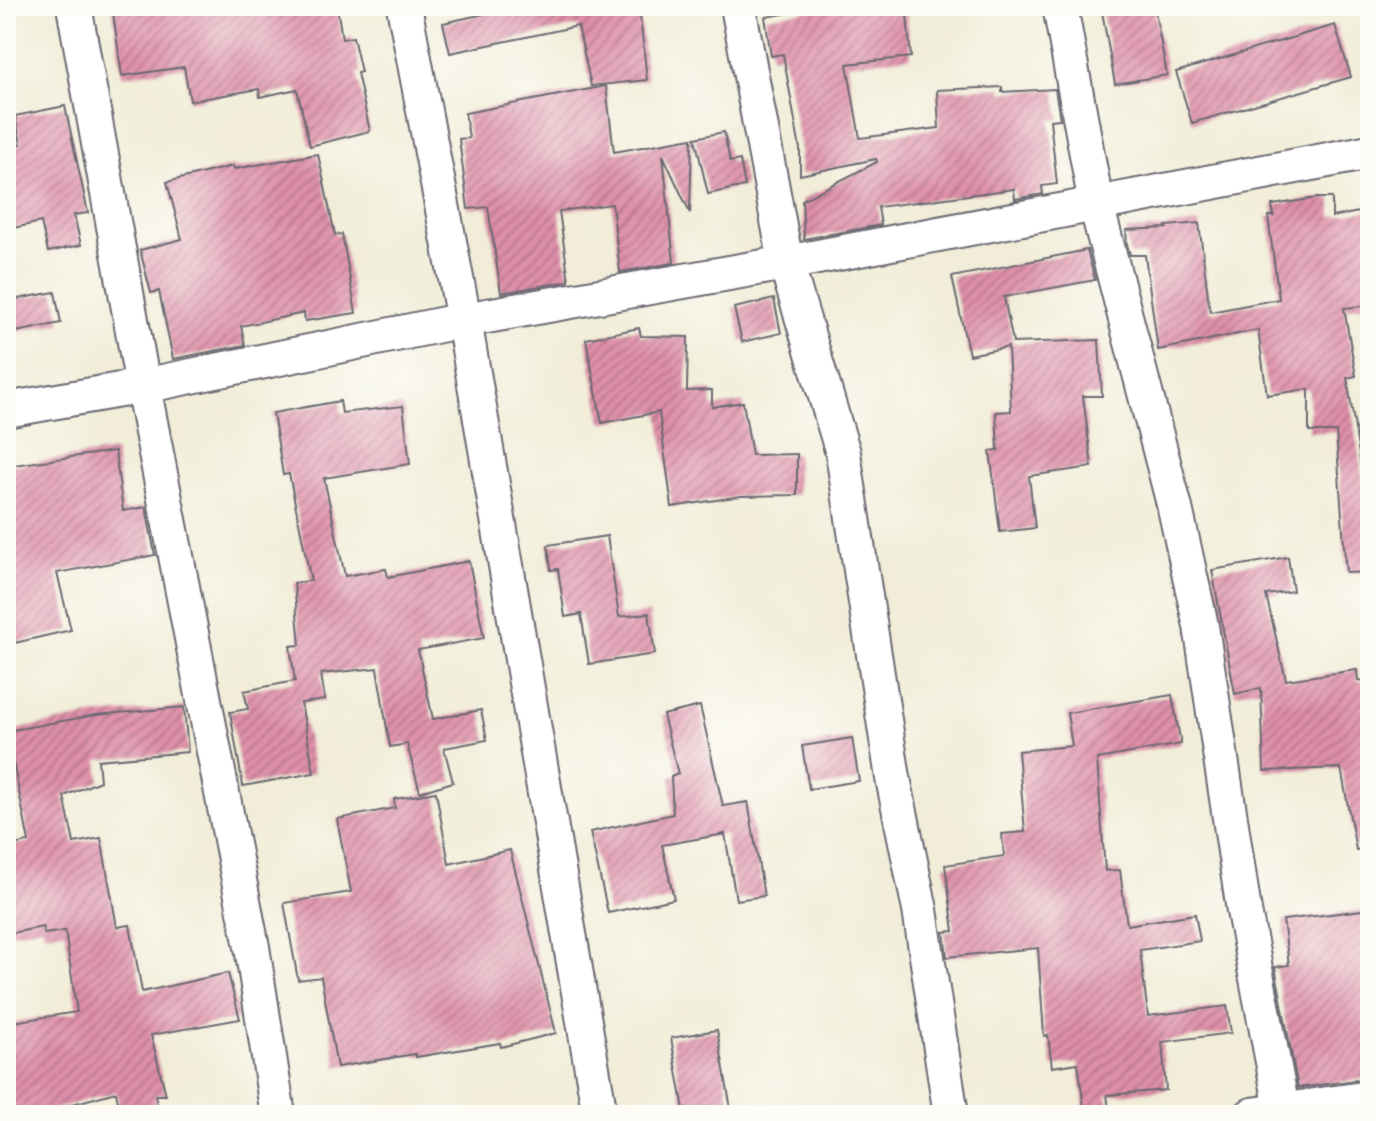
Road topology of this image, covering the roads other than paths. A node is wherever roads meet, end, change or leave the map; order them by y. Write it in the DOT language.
graph roads {
  1 [pos="74,6"];
  2 [pos="404,6"];
  3 [pos="738,6"];
  4 [pos="1060,6"];
  5 [pos="1370,152"];
  6 [pos="1096,204"];
  7 [pos="786,263"];
  8 [pos="464,320"];
  9 [pos="143,386"];
  10 [pos="6,410"];
  11 [pos="1370,1098"];
  12 [pos="1267,1112"];
  13 [pos="278,1115"];
  14 [pos="600,1115"];
  15 [pos="951,1115"];
  1 -- 9 [label="street"];
  2 -- 8 [label="street"];
  3 -- 7 [label="street"];
  4 -- 6 [label="street"];
  5 -- 6 [label="street"];
  6 -- 7 [label="street"];
  6 -- 12 [label="street"];
  7 -- 8 [label="street"];
  7 -- 15 [label="street"];
  8 -- 9 [label="street"];
  8 -- 14 [label="street"];
  9 -- 10 [label="street"];
  9 -- 13 [label="street"];
  11 -- 12 [label="street"];
}
